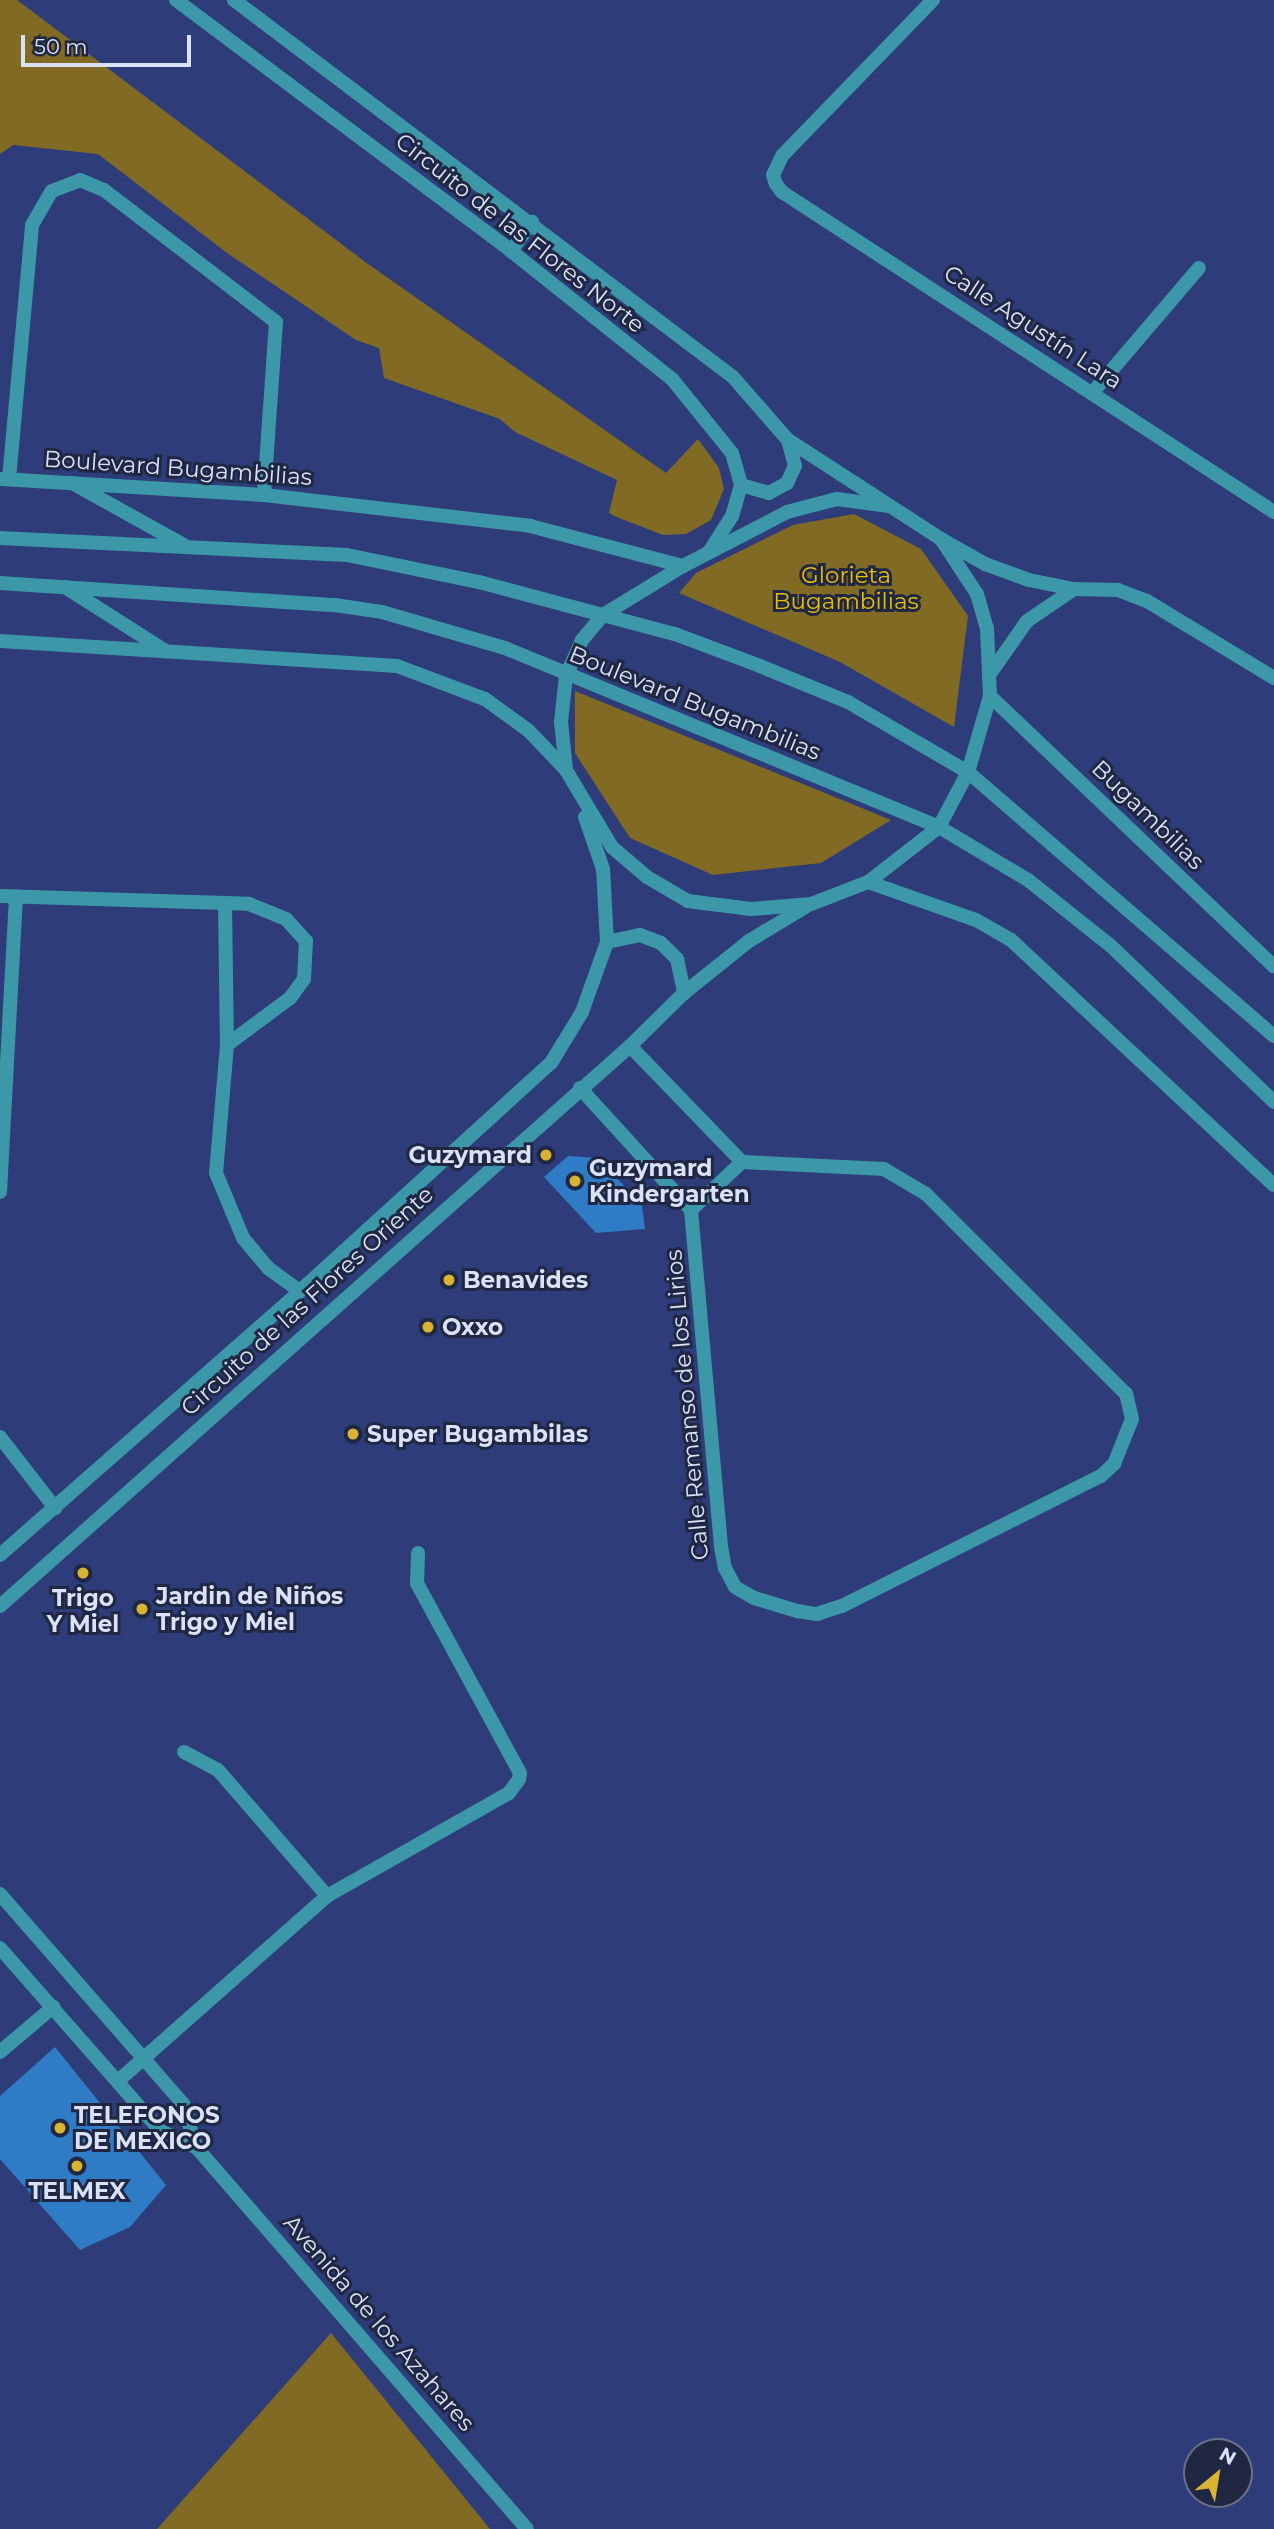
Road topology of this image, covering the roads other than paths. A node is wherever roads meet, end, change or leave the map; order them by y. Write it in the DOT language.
graph roads {
  1 [pos="176,0"];
  2 [pos="234,0"];
  3 [pos="933,0"];
  4 [pos="532,222"];
  5 [pos="511,251"];
  6 [pos="1199,268"];
  7 [pos="1093,392"];
  8 [pos="788,440"];
  9 [pos="5,479"];
  10 [pos="72,483"];
  11 [pos="741,485"];
  12 [pos="264,495"];
  13 [pos="888,506"];
  14 [pos="1274,512"];
  15 [pos="0,538"];
  16 [pos="941,539"];
  17 [pos="188,547"];
  18 [pos="708,553"];
  19 [pos="683,565"];
  20 [pos="0,583"];
  21 [pos="64,586"];
  22 [pos="1074,589"];
  23 [pos="603,615"];
  24 [pos="0,641"];
  25 [pos="166,651"];
  26 [pos="992,671"];
  27 [pos="566,676"];
  28 [pos="1274,678"];
  29 [pos="990,696"];
  30 [pos="566,770"];
  31 [pos="968,772"];
  32 [pos="578,795"];
  33 [pos="939,827"];
  34 [pos="868,882"];
  35 [pos="0,896"];
  36 [pos="16,897"];
  37 [pos="225,904"];
  38 [pos="811,904"];
  39 [pos="607,942"];
  40 [pos="1274,967"];
  41 [pos="684,993"];
  42 [pos="1274,1036"];
  43 [pos="227,1045"];
  44 [pos="630,1046"];
  45 [pos="580,1088"];
  46 [pos="1274,1102"];
  47 [pos="742,1162"];
  48 [pos="1274,1185"];
  49 [pos="0,1192"];
  50 [pos="691,1210"];
  51 [pos="300,1292"];
  52 [pos="0,1437"];
  53 [pos="55,1508"];
  54 [pos="418,1553"];
  55 [pos="0,1555"];
  56 [pos="0,1606"];
  57 [pos="184,1752"];
  58 [pos="0,1895"];
  59 [pos="327,1896"];
  60 [pos="0,1948"];
  61 [pos="53,2007"];
  62 [pos="0,2052"];
  63 [pos="145,2061"];
  64 [pos="118,2081"];
  65 [pos="197,2147"];
  66 [pos="527,2529"];
  1 -- 5 [label="street, Circuito de las Flores Norte"];
  2 -- 4 [label="street, Circuito de las Flores Norte"];
  3 -- 7 [label="street, Calle Agustín Lara"];
  4 -- 5 [label="street"];
  4 -- 8 [label="street, Circuito de las Flores Norte"];
  5 -- 11 [label="street, Circuito de las Flores Norte"];
  6 -- 7 [label="street"];
  7 -- 14 [label="street, Calle Agustín Lara"];
  8 -- 11 [label="street"];
  8 -- 13 [label="street, Circuito de las Flores Norte"];
  9 -- 10 [label="street, Boulevard Bugambilias"];
  9 -- 12 [label="street"];
  10 -- 12 [label="street, Boulevard Bugambilias"];
  10 -- 17 [label="street"];
  11 -- 18 [label="street"];
  12 -- 19 [label="street, Boulevard Bugambilias"];
  13 -- 16 [label="street, Circuito de las Flores Norte"];
  13 -- 18 [label="street"];
  15 -- 17 [label="street, Boulevard Bugambilias"];
  16 -- 22 [label="street, Circuito de las Flores Norte"];
  16 -- 26 [label="street"];
  17 -- 23 [label="street, Boulevard Bugambilias"];
  18 -- 19 [label="street"];
  19 -- 23 [label="street"];
  20 -- 21 [label="street, Boulevard Bugambilias"];
  21 -- 25 [label="street"];
  21 -- 27 [label="street, Boulevard Bugambilias"];
  22 -- 26 [label="street"];
  22 -- 28 [label="street, Circuito de las Flores Norte"];
  23 -- 27 [label="street"];
  23 -- 31 [label="street, Boulevard Bugambilias"];
  24 -- 25 [label="street"];
  25 -- 30 [label="street"];
  26 -- 29 [label="street"];
  27 -- 30 [label="street"];
  27 -- 33 [label="street, Boulevard Bugambilias"];
  29 -- 31 [label="street"];
  29 -- 40 [label="street, Bugambilias"];
  30 -- 32 [label="street"];
  31 -- 33 [label="street"];
  31 -- 42 [label="street, Boulevard Bugambilias"];
  32 -- 38 [label="street"];
  32 -- 39 [label="street, Circuito de las Flores Oriente"];
  33 -- 34 [label="street"];
  33 -- 46 [label="street, Boulevard Bugambilias"];
  34 -- 38 [label="street"];
  34 -- 48 [label="street"];
  35 -- 36 [label="street"];
  36 -- 37 [label="street"];
  36 -- 49 [label="street"];
  37 -- 43 [label="street"];
  37 -- 43 [label="street"];
  38 -- 41 [label="street, Circuito de las Flores Oriente"];
  39 -- 41 [label="street"];
  39 -- 51 [label="street, Circuito de las Flores Oriente"];
  41 -- 44 [label="street, Circuito de las Flores Oriente"];
  43 -- 51 [label="street"];
  44 -- 45 [label="street, Circuito de las Flores Oriente"];
  44 -- 47 [label="street"];
  45 -- 50 [label="street"];
  45 -- 56 [label="street, Circuito de las Flores Oriente"];
  47 -- 50 [label="street"];
  47 -- 50 [label="street, Calle Remanso de los Lirios"];
  51 -- 53 [label="street, Circuito de las Flores Oriente"];
  52 -- 53 [label="street"];
  53 -- 55 [label="street, Circuito de las Flores Oriente"];
  54 -- 59 [label="street"];
  57 -- 59 [label="street"];
  58 -- 63 [label="street, Avenida de los Azahares"];
  59 -- 63 [label="street"];
  60 -- 61 [label="street, Avenida de los Azahares"];
  61 -- 62 [label="street"];
  61 -- 64 [label="street, Avenida de los Azahares"];
  63 -- 64 [label="street"];
  63 -- 65 [label="street, Avenida de los Azahares"];
  64 -- 65 [label="street, Avenida de los Azahares"];
  65 -- 66 [label="street, Avenida de los Azahares"];
}
